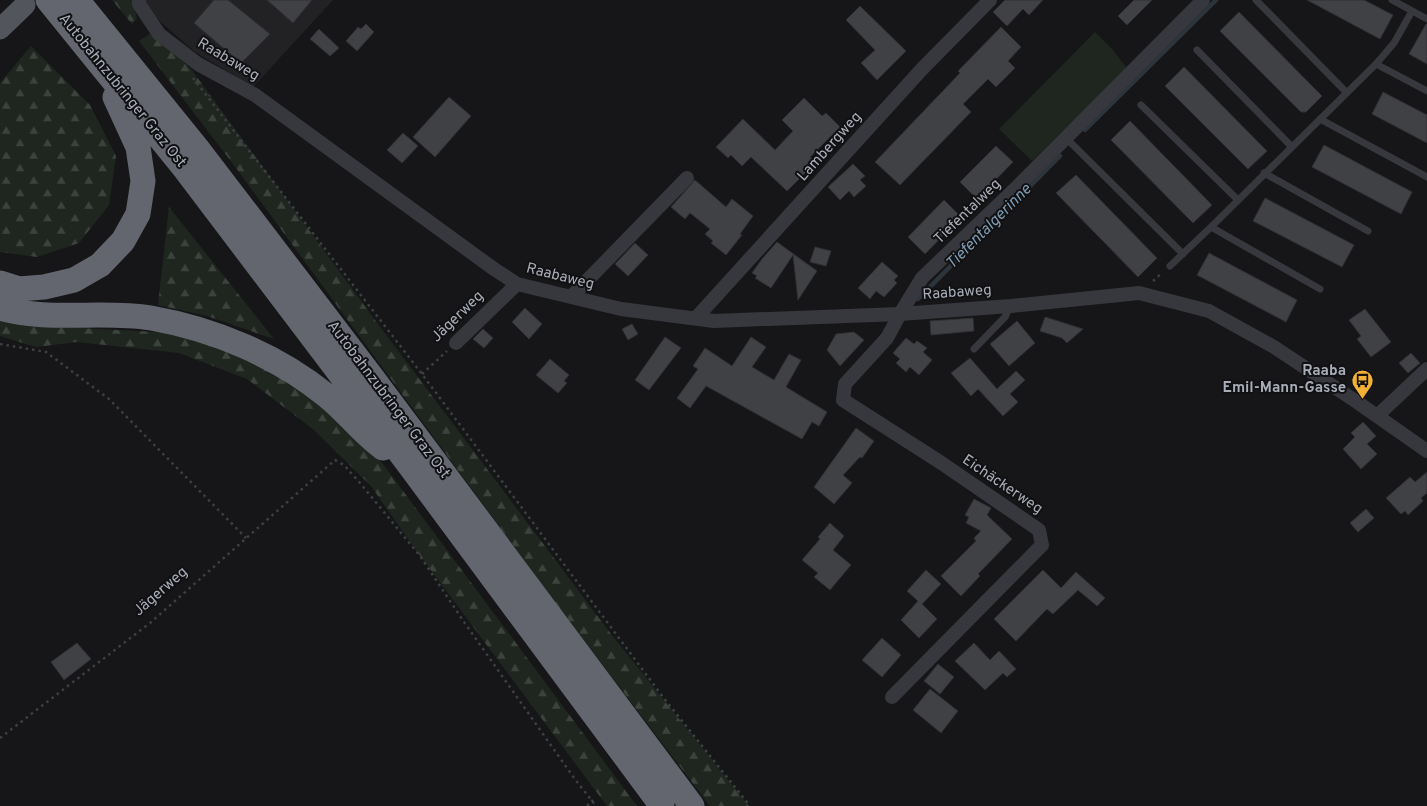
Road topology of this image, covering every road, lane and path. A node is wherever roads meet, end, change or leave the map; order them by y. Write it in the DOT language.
graph roads {
  1 [pos="77,0"];
  2 [pos="139,0"];
  3 [pos="990,0"];
  4 [pos="1203,0"];
  5 [pos="1256,0"];
  6 [pos="1392,0"];
  7 [pos="37,3"];
  8 [pos="1412,11"];
  9 [pos="1427,19"];
  10 [pos="85,27"];
  11 [pos="0,29"];
  12 [pos="1197,50"];
  13 [pos="193,60"];
  14 [pos="100,64"];
  15 [pos="1376,64"];
  16 [pos="1427,91"];
  17 [pos="1347,93"];
  18 [pos="1141,105"];
  19 [pos="1320,120"];
  20 [pos="1066,138"];
  21 [pos="1292,147"];
  22 [pos="1264,173"];
  23 [pos="1427,177"];
  24 [pos="687,178"];
  25 [pos="1238,200"];
  26 [pos="1211,228"];
  27 [pos="1368,231"];
  28 [pos="1183,254"];
  29 [pos="1170,266"];
  30 [pos="0,283"];
  31 [pos="517,284"];
  32 [pos="1320,290"];
  33 [pos="1139,293"];
  34 [pos="571,296"];
  35 [pos="1011,306"];
  36 [pos="0,308"];
  37 [pos="900,314"];
  38 [pos="696,318"];
  39 [pos="456,343"];
  40 [pos="0,344"];
  41 [pos="974,349"];
  42 [pos="1427,369"];
  43 [pos="422,374"];
  44 [pos="1377,416"];
  45 [pos="1427,451"];
  46 [pos="410,466"];
  47 [pos="246,538"];
  48 [pos="892,697"];
  49 [pos="0,738"];
  50 [pos="593,800"];
  51 [pos="587,806"];
  52 [pos="596,806"];
  53 [pos="662,806"];
  54 [pos="692,806"];
  55 [pos="750,806"];
  1 -- 10 [label="highway, Autobahnzubringer Graz Ost"];
  2 -- 13 [label="street, Raabaweg"];
  3 -- 38 [label="street, Lambergweg"];
  4 -- 20 [label="street, Tiefentalweg"];
  5 -- 17 [label="lane"];
  6 -- 8 [label="lane"];
  7 -- 10 [label="highway, Autobahnzubringer Graz Ost"];
  7 -- 11 [label="main road"];
  8 -- 9 [label="lane"];
  8 -- 15 [label="lane"];
  10 -- 14 [label="highway, Autobahnzubringer Graz Ost"];
  10 -- 54 [label="highway, Autobahnzubringer Graz Ost"];
  12 -- 21 [label="lane"];
  13 -- 31 [label="street, Raabaweg"];
  13 -- 43 [label="path"];
  14 -- 30 [label="highway"];
  14 -- 46 [label="highway, Autobahnzubringer Graz Ost"];
  15 -- 16 [label="lane"];
  15 -- 17 [label="lane"];
  17 -- 19 [label="lane"];
  18 -- 25 [label="lane"];
  19 -- 21 [label="lane"];
  19 -- 23 [label="lane"];
  20 -- 28 [label="lane"];
  20 -- 37 [label="street, Tiefentalweg"];
  21 -- 22 [label="lane"];
  22 -- 25 [label="lane"];
  22 -- 27 [label="lane"];
  24 -- 34 [label="street"];
  25 -- 26 [label="lane"];
  26 -- 28 [label="lane"];
  26 -- 32 [label="lane"];
  28 -- 29 [label="lane"];
  29 -- 33 [label="path"];
  31 -- 34 [label="street, Raabaweg"];
  31 -- 39 [label="street, Jägerweg"];
  33 -- 35 [label="street, Raabaweg"];
  33 -- 44 [label="street, Raabaweg"];
  34 -- 38 [label="street, Raabaweg"];
  35 -- 37 [label="street, Raabaweg"];
  35 -- 41 [label="lane, Raabaweg"];
  36 -- 46 [label="highway"];
  37 -- 38 [label="street, Raabaweg"];
  37 -- 48 [label="street, Eichäckerweg"];
  39 -- 43 [label="path, Jägerweg"];
  40 -- 47 [label="path"];
  42 -- 44 [label="street"];
  43 -- 55 [label="path"];
  44 -- 45 [label="street, Raabaweg"];
  46 -- 53 [label="highway, Autobahnzubringer Graz Ost"];
  47 -- 49 [label="path, Jägerweg"];
  47 -- 50 [label="path, Jägerweg"];
  50 -- 51 [label="path"];
  50 -- 52 [label="path"];
}
